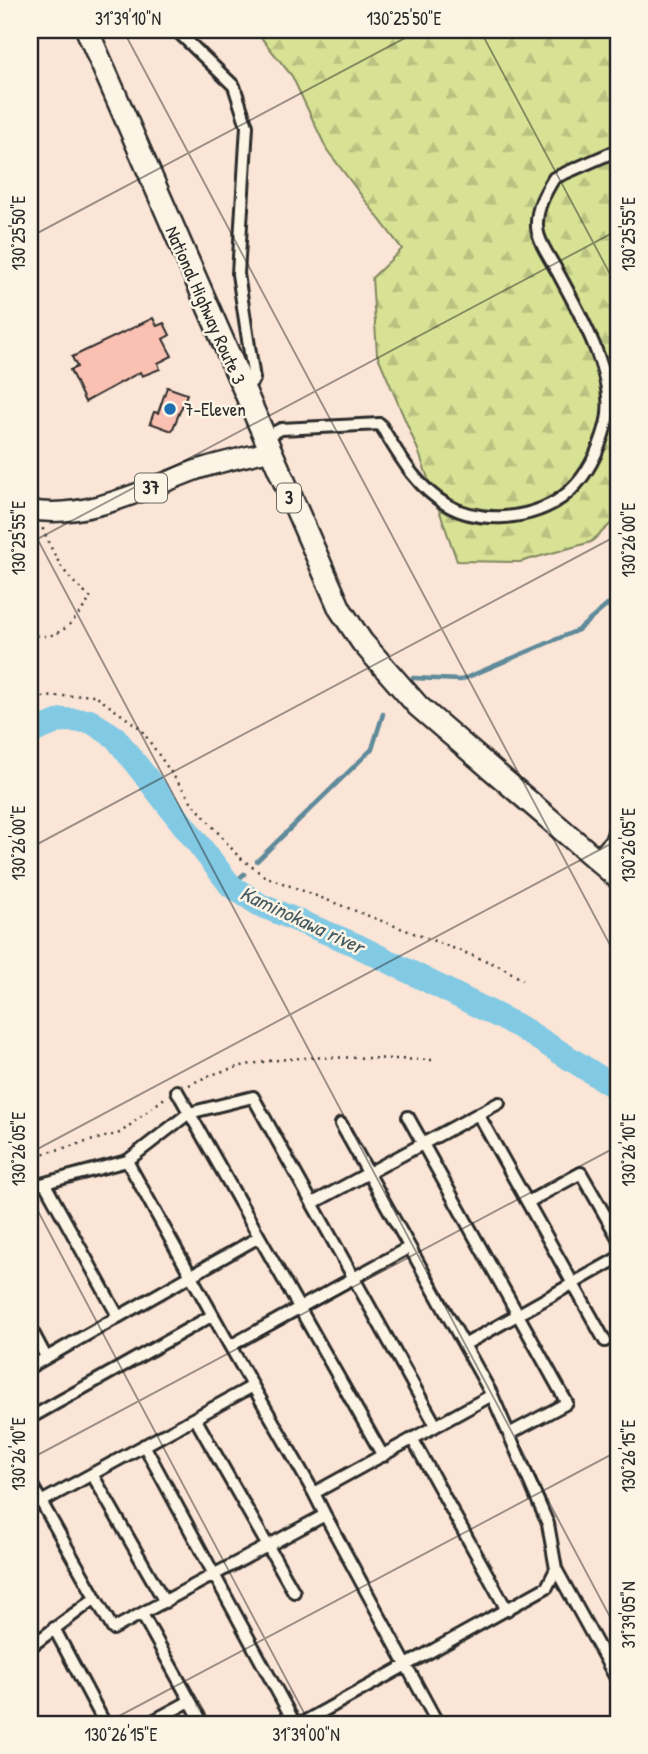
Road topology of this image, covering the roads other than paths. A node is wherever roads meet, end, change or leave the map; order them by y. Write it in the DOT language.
graph roads {
  1 [pos="87,30"];
  2 [pos="176,30"];
  3 [pos="618,150"];
  4 [pos="243,391"];
  5 [pos="266,444"];
  6 [pos="32,510"];
  7 [pos="617,838"];
  8 [pos="598,859"];
  9 [pos="618,878"];
  10 [pos="177,1091"];
  11 [pos="499,1103"];
  12 [pos="189,1113"];
  13 [pos="478,1114"];
  14 [pos="408,1117"];
  15 [pos="341,1124"];
  16 [pos="422,1144"];
  17 [pos="127,1161"];
  18 [pos="367,1174"];
  19 [pos="45,1184"];
  20 [pos="30,1187"];
  21 [pos="528,1202"];
  22 [pos="313,1203"];
  23 [pos="259,1237"];
  24 [pos="618,1238"];
  25 [pos="408,1248"];
  26 [pos="618,1258"];
  27 [pos="191,1277"];
  28 [pos="353,1278"];
  29 [pos="573,1284"];
  30 [pos="301,1308"];
  31 [pos="517,1314"];
  32 [pos="213,1315"];
  33 [pos="118,1316"];
  34 [pos="30,1327"];
  35 [pos="605,1341"];
  36 [pos="464,1345"];
  37 [pos="230,1346"];
  38 [pos="46,1357"];
  39 [pos="30,1367"];
  40 [pos="253,1386"];
  41 [pos="492,1395"];
  42 [pos="30,1418"];
  43 [pos="195,1418"];
  44 [pos="435,1424"];
  45 [pos="509,1434"];
  46 [pos="412,1440"];
  47 [pos="144,1445"];
  48 [pos="383,1456"];
  49 [pos="92,1474"];
  50 [pos="30,1482"];
  51 [pos="314,1493"];
  52 [pos="41,1502"];
  53 [pos="325,1515"];
  54 [pos="267,1545"];
  55 [pos="556,1569"];
  56 [pos="213,1576"];
  57 [pos="294,1592"];
  58 [pos="94,1599"];
  59 [pos="165,1602"];
  60 [pos="507,1609"];
  61 [pos="142,1614"];
  62 [pos="54,1628"];
  63 [pos="30,1647"];
  64 [pos="407,1665"];
  65 [pos="618,1682"];
  66 [pos="190,1702"];
  67 [pos="105,1724"];
  68 [pos="147,1724"];
  69 [pos="203,1724"];
  70 [pos="295,1724"];
  71 [pos="300,1724"];
  72 [pos="439,1724"];
  1 -- 4 [label="highway, National Highway Route 3 / 3"];
  2 -- 4 [label="street"];
  3 -- 5 [label="street"];
  4 -- 5 [label="highway, National Highway Route 3 / 3"];
  5 -- 6 [label="main road, 37"];
  5 -- 8 [label="highway, National Highway Route 3 / 3"];
  7 -- 8 [label="street"];
  8 -- 9 [label="highway, National Highway Route 3 / 3"];
  10 -- 12 [label="street"];
  11 -- 13 [label="street"];
  12 -- 17 [label="street"];
  12 -- 22 [label="street"];
  12 -- 23 [label="street"];
  13 -- 16 [label="street"];
  13 -- 21 [label="street"];
  14 -- 16 [label="street"];
  15 -- 18 [label="street"];
  16 -- 18 [label="street"];
  16 -- 31 [label="street"];
  17 -- 19 [label="street"];
  17 -- 27 [label="street"];
  18 -- 22 [label="street"];
  18 -- 25 [label="street"];
  19 -- 20 [label="street"];
  19 -- 33 [label="street"];
  21 -- 24 [label="street"];
  21 -- 29 [label="street"];
  22 -- 28 [label="street"];
  23 -- 27 [label="street"];
  23 -- 30 [label="street"];
  25 -- 28 [label="street"];
  25 -- 36 [label="street"];
  26 -- 29 [label="street"];
  27 -- 32 [label="street"];
  27 -- 33 [label="street"];
  28 -- 30 [label="street"];
  28 -- 44 [label="street"];
  29 -- 31 [label="street"];
  29 -- 35 [label="street"];
  30 -- 37 [label="street"];
  30 -- 48 [label="street"];
  31 -- 36 [label="street"];
  31 -- 45 [label="street"];
  32 -- 37 [label="street"];
  32 -- 42 [label="street"];
  33 -- 38 [label="street"];
  34 -- 38 [label="street"];
  36 -- 41 [label="street"];
  37 -- 40 [label="street"];
  38 -- 39 [label="street"];
  40 -- 43 [label="street"];
  40 -- 51 [label="street"];
  41 -- 44 [label="street"];
  41 -- 45 [label="street"];
  43 -- 47 [label="street"];
  43 -- 54 [label="street"];
  44 -- 46 [label="street"];
  45 -- 55 [label="street"];
  46 -- 48 [label="street"];
  46 -- 60 [label="street"];
  47 -- 49 [label="street"];
  47 -- 56 [label="street"];
  48 -- 51 [label="street"];
  49 -- 52 [label="street"];
  49 -- 59 [label="street"];
  50 -- 52 [label="street"];
  51 -- 53 [label="street"];
  52 -- 58 [label="street"];
  53 -- 54 [label="street"];
  53 -- 64 [label="street"];
  54 -- 56 [label="street"];
  54 -- 57 [label="street"];
  55 -- 60 [label="street"];
  55 -- 65 [label="street"];
  56 -- 59 [label="street"];
  56 -- 70 [label="street"];
  58 -- 61 [label="street"];
  58 -- 62 [label="street"];
  59 -- 61 [label="street"];
  60 -- 64 [label="street"];
  61 -- 66 [label="street"];
  62 -- 63 [label="street"];
  62 -- 67 [label="street"];
  64 -- 71 [label="street"];
  64 -- 72 [label="street"];
  66 -- 68 [label="street"];
  66 -- 69 [label="street"];
}
